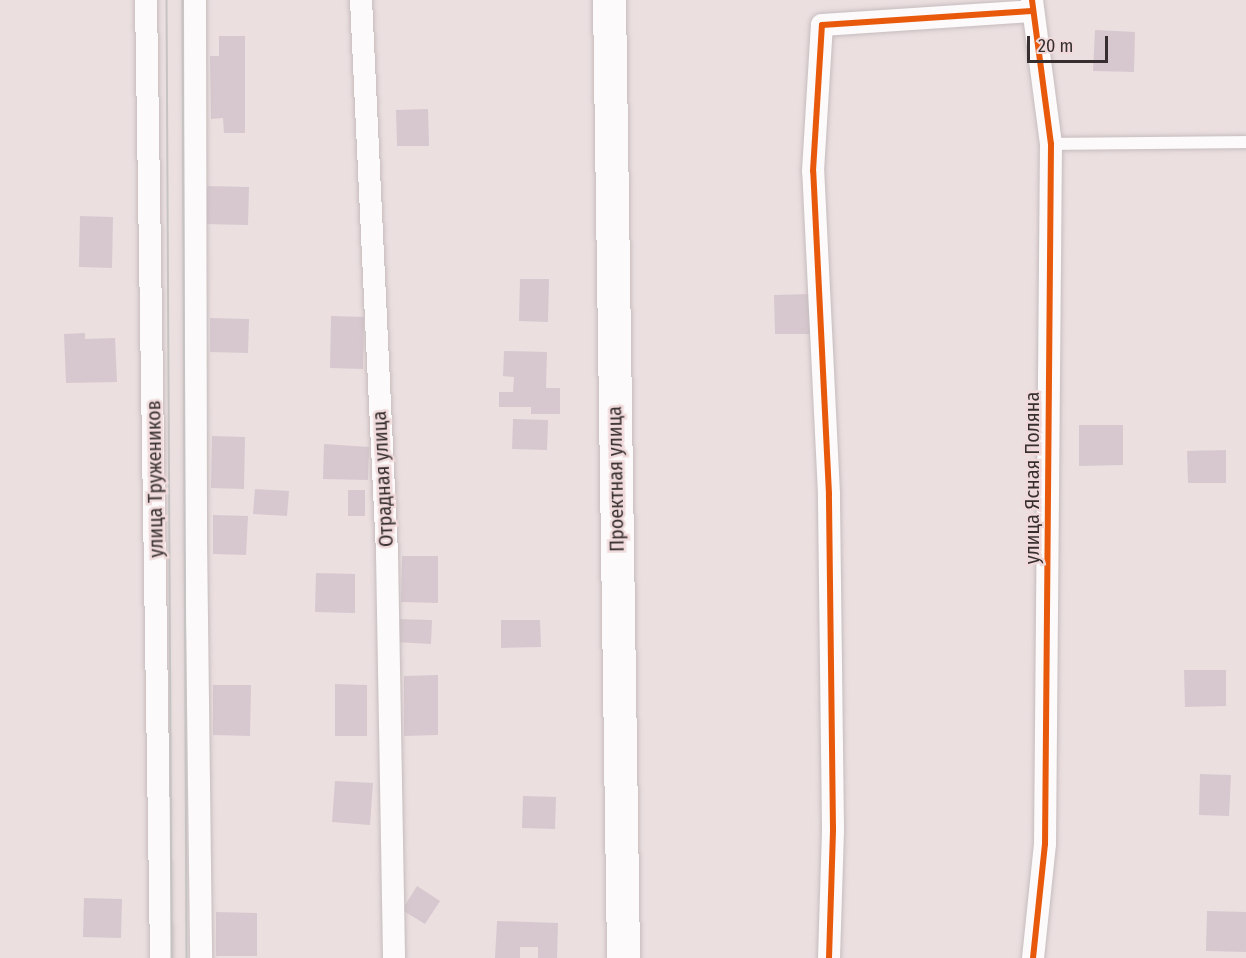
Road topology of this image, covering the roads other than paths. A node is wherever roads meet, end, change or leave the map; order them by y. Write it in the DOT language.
graph roads {
  1 [pos="146,0"];
  2 [pos="195,0"];
  3 [pos="361,0"];
  4 [pos="609,0"];
  5 [pos="1032,6"];
  6 [pos="1246,142"];
  7 [pos="1052,144"];
  8 [pos="161,958"];
  9 [pos="201,958"];
  10 [pos="394,958"];
  11 [pos="623,958"];
  12 [pos="829,958"];
  13 [pos="1033,958"];
  1 -- 8 [label="street, улица Тружеников"];
  2 -- 9 [label="street, улица Тружеников"];
  3 -- 10 [label="street, Отрадная улица"];
  4 -- 11 [label="main road, Проектная улица"];
  5 -- 7 [label="street, улица Ясная Поляна"];
  5 -- 12 [label="street"];
  6 -- 7 [label="lane"];
  7 -- 13 [label="street, улица Ясная Поляна"];
}
